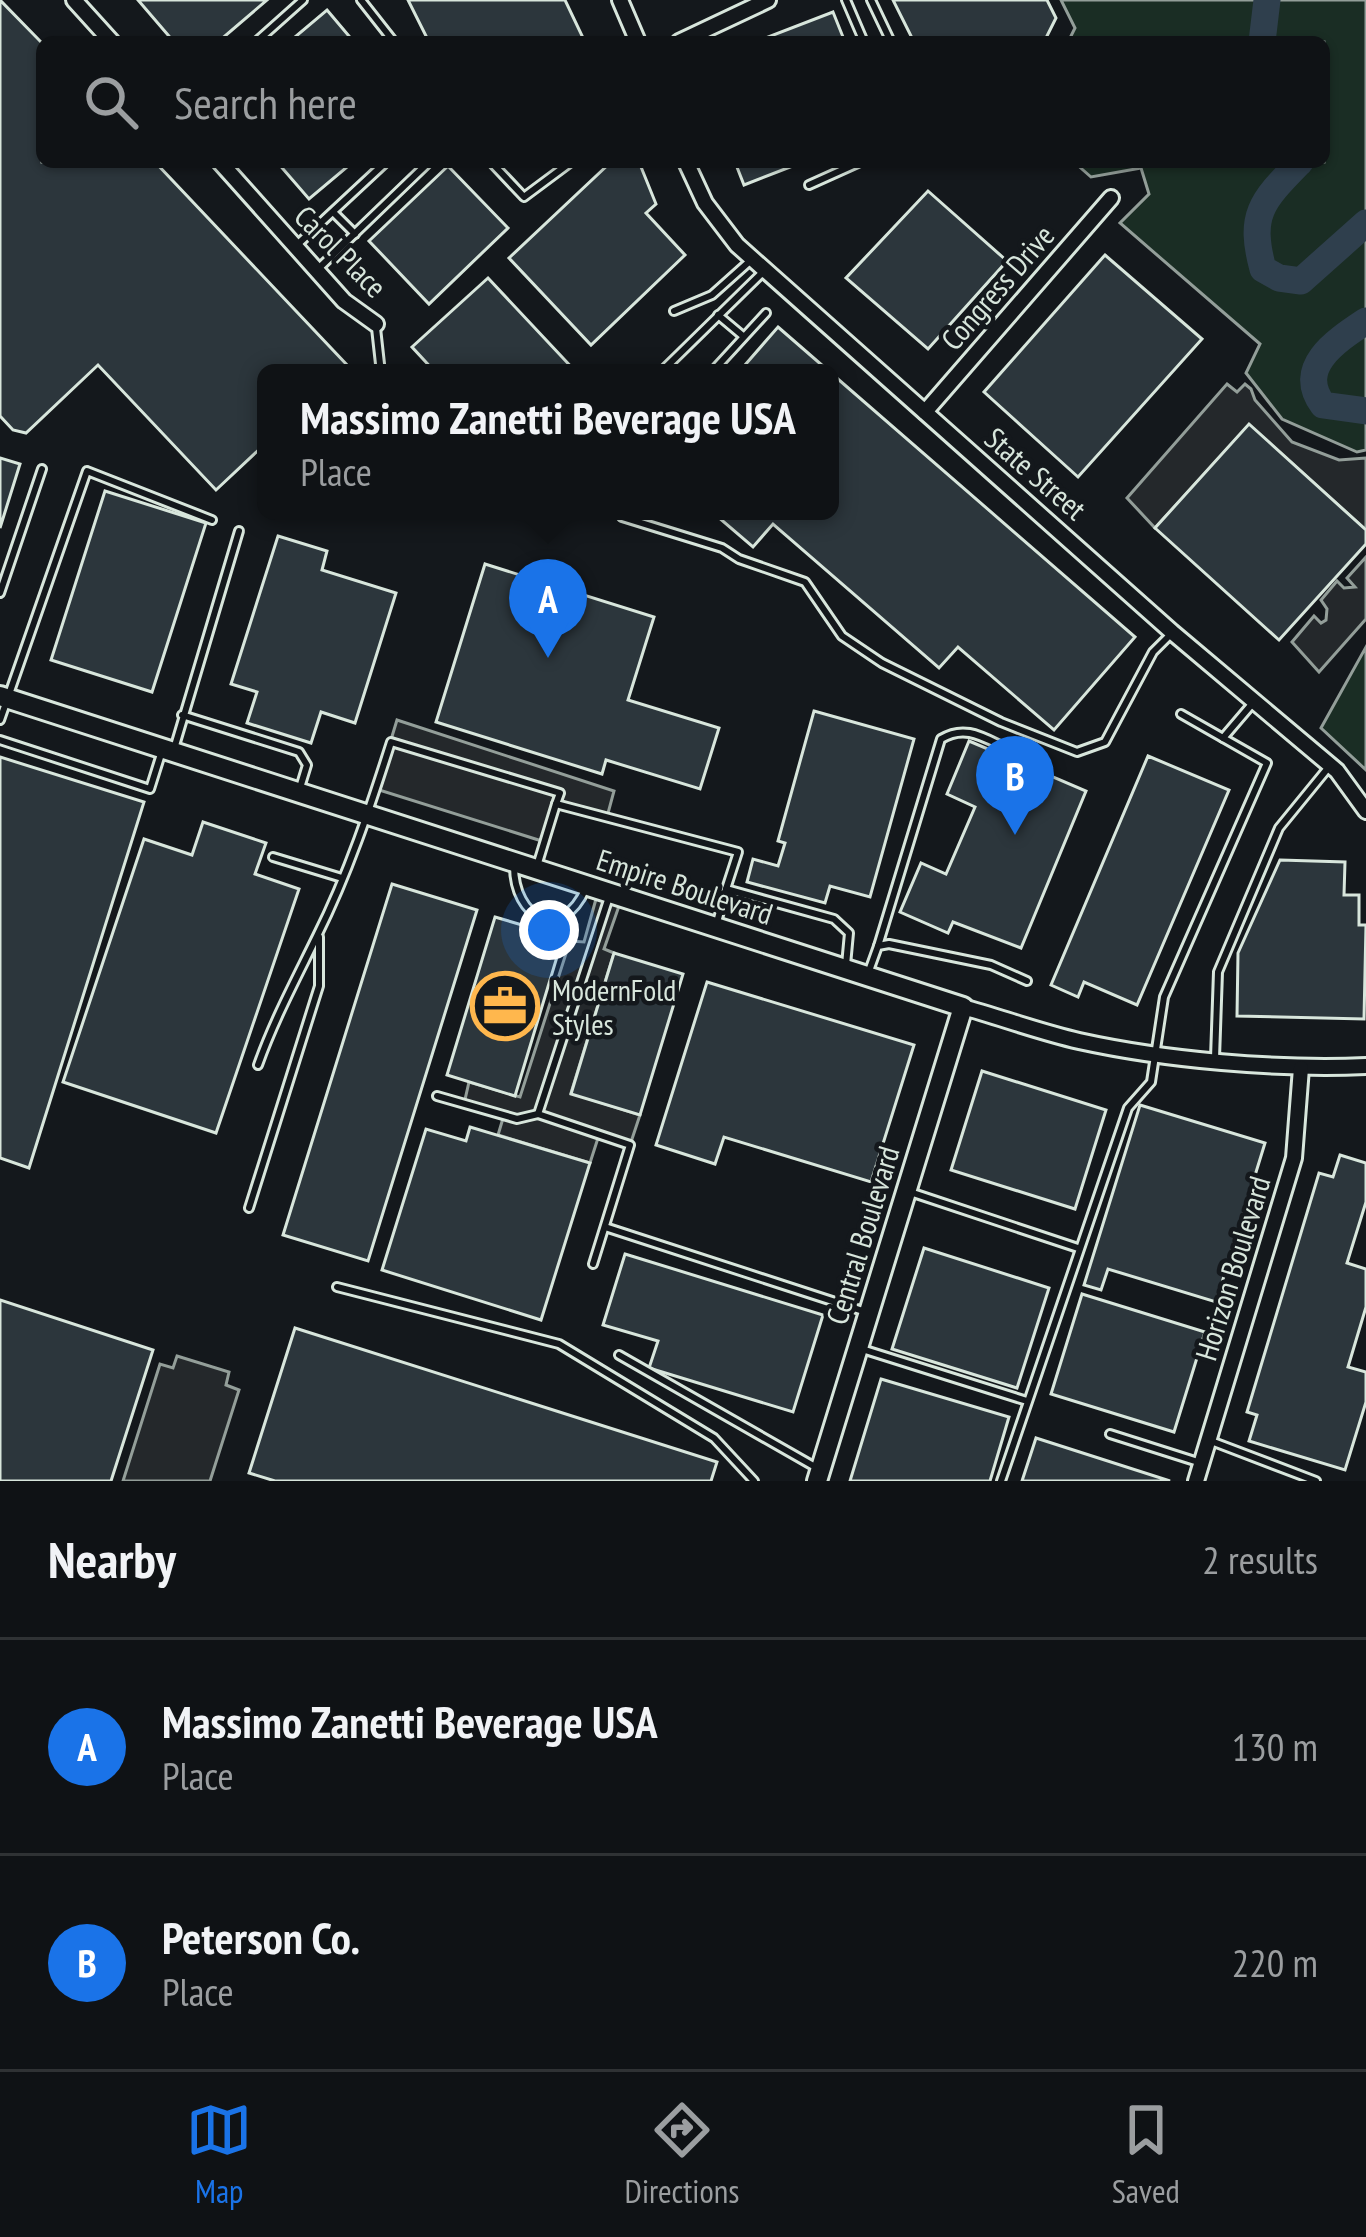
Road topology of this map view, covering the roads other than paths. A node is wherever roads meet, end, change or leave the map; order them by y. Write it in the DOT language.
graph roads {
  1 [pos="74,0"];
  2 [pos="303,0"];
  3 [pos="361,0"];
  4 [pos="620,0"];
  5 [pos="768,0"];
  6 [pos="847,0"];
  7 [pos="871,0"];
  8 [pos="107,36"];
  9 [pos="263,36"];
  10 [pos="389,36"];
  11 [pos="635,36"];
  12 [pos="692,36"];
  13 [pos="862,36"];
  14 [pos="888,36"];
  15 [pos="225,168"];
  16 [pos="380,168"];
  17 [pos="423,168"];
  18 [pos="497,168"];
  19 [pos="563,168"];
  20 [pos="689,168"];
  21 [pos="847,168"];
  22 [pos="809,185"];
  23 [pos="1111,198"];
  24 [pos="332,212"];
  25 [pos="355,234"];
  26 [pos="296,247"];
  27 [pos="753,258"];
  28 [pos="317,270"];
  29 [pos="766,270"];
  30 [pos="674,311"];
  31 [pos="766,313"];
  32 [pos="718,316"];
  33 [pos="376,324"];
  34 [pos="744,337"];
  35 [pos="380,364"];
  36 [pos="669,364"];
  37 [pos="719,364"];
  38 [pos="925,412"];
  39 [pos="42,469"];
  40 [pos="212,520"];
  41 [pos="632,520"];
  42 [pos="239,531"];
  43 [pos="0,593"];
  44 [pos="1172,632"];
  45 [pos="4,697"];
  46 [pos="1255,702"];
  47 [pos="1181,713"];
  48 [pos="182,715"];
  49 [pos="0,720"];
  50 [pos="1223,738"];
  51 [pos="0,740"];
  52 [pos="1004,747"];
  53 [pos="168,751"];
  54 [pos="1330,765"];
  55 [pos="298,794"];
  56 [pos="556,804"];
  57 [pos="1366,811"];
  58 [pos="369,815"];
  59 [pos="272,857"];
  60 [pos="514,862"];
  61 [pos="536,870"];
  62 [pos="342,878"];
  63 [pos="587,887"];
  64 [pos="726,889"];
  65 [pos="610,894"];
  66 [pos="715,928"];
  67 [pos="319,934"];
  68 [pos="878,946"];
  69 [pos="845,968"];
  70 [pos="867,974"];
  71 [pos="1027,981"];
  72 [pos="963,1007"];
  73 [pos="1158,1054"];
  74 [pos="1215,1058"];
  75 [pos="258,1065"];
  76 [pos="1366,1066"];
  77 [pos="1300,1068"];
  78 [pos="437,1096"];
  79 [pos="538,1114"];
  80 [pos="907,1191"];
  81 [pos="250,1208"];
  82 [pos="604,1227"];
  83 [pos="1078,1248"];
  84 [pos="593,1264"];
  85 [pos="337,1287"];
  86 [pos="869,1313"];
  87 [pos="858,1348"];
  88 [pos="620,1355"];
  89 [pos="1027,1401"];
  90 [pos="1110,1434"];
  91 [pos="1208,1440"];
  92 [pos="1201,1464"];
  93 [pos="819,1475"];
  94 [pos="754,1481"];
  95 [pos="1001,1481"];
  96 [pos="1196,1481"];
  97 [pos="1316,1481"];
  1 -- 8 [label="street"];
  2 -- 9 [label="lane"];
  3 -- 10 [label="lane"];
  4 -- 11 [label="street"];
  5 -- 12 [label="street"];
  6 -- 13 [label="lane"];
  7 -- 14 [label="lane"];
  15 -- 26 [label="street, Carol Place"];
  16 -- 24 [label="lane"];
  17 -- 25 [label="lane"];
  18 -- 19 [label="lane"];
  20 -- 27 [label="street, State Street"];
  21 -- 22 [label="lane"];
  23 -- 38 [label="street, Congress Drive"];
  24 -- 25 [label="lane"];
  24 -- 26 [label="lane"];
  25 -- 28 [label="lane"];
  26 -- 28 [label="street, Carol Place"];
  27 -- 29 [label="street, State Street"];
  27 -- 30 [label="lane"];
  28 -- 33 [label="street, Carol Place"];
  29 -- 32 [label="lane"];
  29 -- 38 [label="street, State Street"];
  31 -- 34 [label="lane"];
  32 -- 34 [label="lane"];
  32 -- 36 [label="lane"];
  33 -- 35 [label="lane"];
  34 -- 37 [label="lane"];
  38 -- 44 [label="street, State Street"];
  39 -- 43 [label="lane"];
  40 -- 45 [label="lane"];
  41 -- 44 [label="lane"];
  42 -- 48 [label="lane"];
  44 -- 46 [label="street, State Street"];
  45 -- 49 [label="lane"];
  45 -- 53 [label="street, Empire Boulevard"];
  46 -- 50 [label="lane"];
  46 -- 54 [label="street, State Street"];
  47 -- 50 [label="lane"];
  48 -- 53 [label="lane"];
  48 -- 55 [label="lane"];
  50 -- 73 [label="lane"];
  51 -- 53 [label="lane"];
  52 -- 68 [label="lane"];
  53 -- 55 [label="street, Empire Boulevard"];
  54 -- 57 [label="street, State Street"];
  54 -- 74 [label="lane"];
  55 -- 58 [label="street, Empire Boulevard"];
  56 -- 58 [label="lane"];
  56 -- 61 [label="lane"];
  56 -- 64 [label="lane"];
  58 -- 60 [label="street, Empire Boulevard"];
  58 -- 62 [label="lane"];
  59 -- 62 [label="lane"];
  60 -- 61 [label="street, Empire Boulevard"];
  60 -- 63 [label="lane"];
  61 -- 63 [label="street, Empire Boulevard"];
  62 -- 67 [label="lane"];
  63 -- 65 [label="street, Empire Boulevard"];
  64 -- 66 [label="lane"];
  64 -- 69 [label="lane"];
  65 -- 66 [label="street, Empire Boulevard"];
  65 -- 79 [label="lane"];
  66 -- 69 [label="street, Empire Boulevard"];
  67 -- 75 [label="lane"];
  67 -- 81 [label="lane"];
  68 -- 70 [label="lane"];
  68 -- 71 [label="lane"];
  69 -- 70 [label="street, Empire Boulevard"];
  70 -- 72 [label="street, Empire Boulevard"];
  72 -- 73 [label="street, Empire Boulevard"];
  72 -- 80 [label="street, Central Boulevard"];
  73 -- 74 [label="street, Empire Boulevard"];
  73 -- 83 [label="lane"];
  74 -- 77 [label="street, Empire Boulevard"];
  76 -- 77 [label="street, Empire Boulevard"];
  77 -- 91 [label="street, Horizon Boulevard"];
  78 -- 79 [label="lane"];
  79 -- 82 [label="lane"];
  80 -- 83 [label="lane"];
  80 -- 86 [label="street, Central Boulevard"];
  82 -- 84 [label="lane"];
  82 -- 86 [label="lane"];
  83 -- 89 [label="lane"];
  85 -- 94 [label="lane"];
  86 -- 87 [label="street, Central Boulevard"];
  87 -- 89 [label="lane"];
  87 -- 93 [label="street, Central Boulevard"];
  88 -- 93 [label="lane"];
  89 -- 95 [label="lane"];
  90 -- 92 [label="lane"];
  91 -- 92 [label="street, Horizon Boulevard"];
  91 -- 97 [label="lane"];
  92 -- 96 [label="street, Horizon Boulevard"];
}
